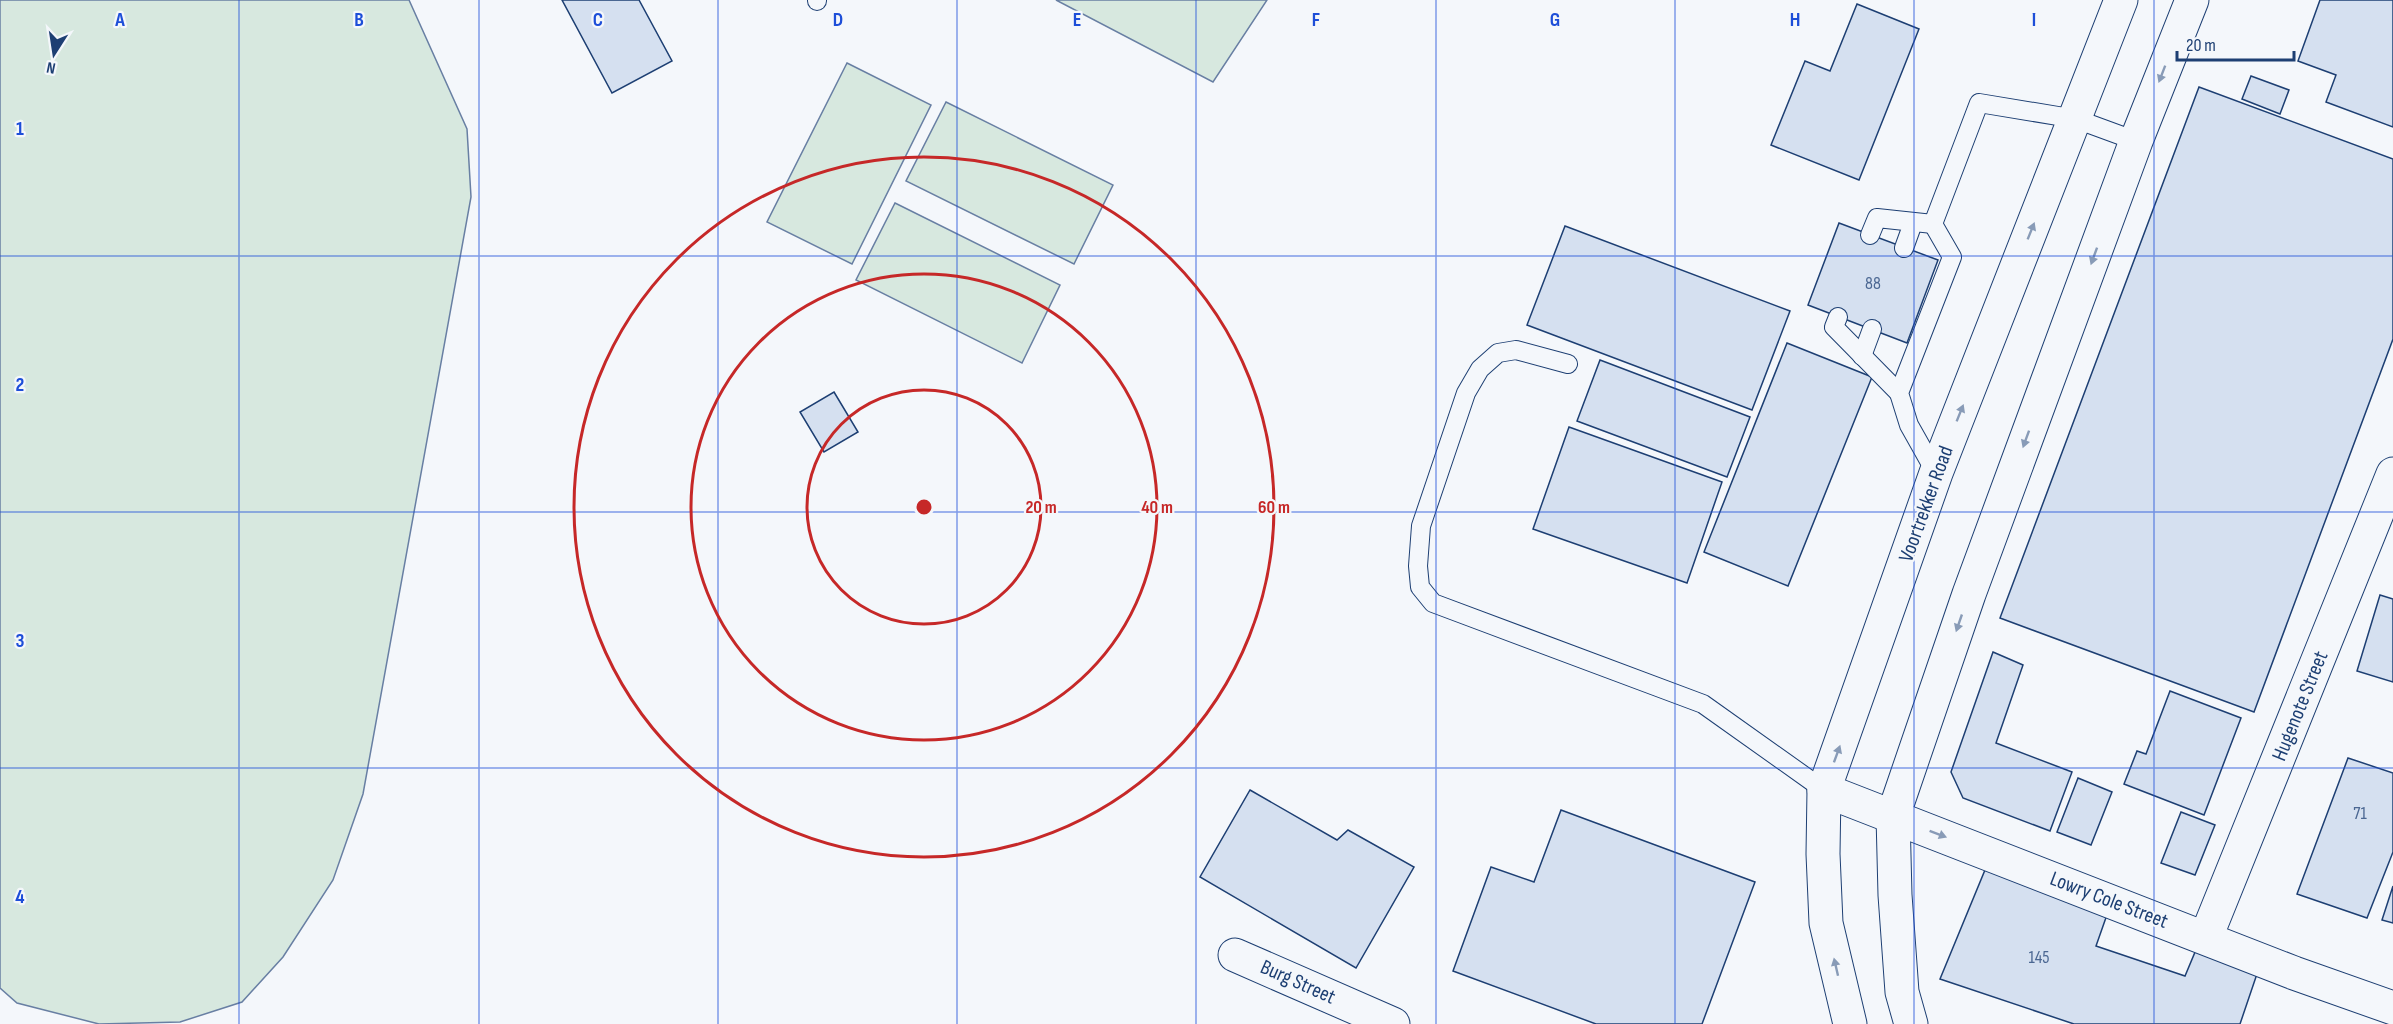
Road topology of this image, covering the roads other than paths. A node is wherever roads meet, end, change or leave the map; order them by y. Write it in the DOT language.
graph roads {
  1 [pos="2121,0"];
  2 [pos="2192,0"];
  3 [pos="2076,119"];
  4 [pos="2136,141"];
  5 [pos="1913,222"];
  6 [pos="1933,224"];
  7 [pos="1870,235"];
  8 [pos="1904,248"];
  9 [pos="1838,317"];
  10 [pos="1872,329"];
  11 [pos="1862,356"];
  12 [pos="1568,364"];
  13 [pos="1899,393"];
  14 [pos="1936,473"];
  15 [pos="2393,474"];
  16 [pos="1824,790"];
  17 [pos="1893,816"];
  18 [pos="2206,937"];
  19 [pos="1235,955"];
  20 [pos="2393,1008"];
  21 [pos="1393,1024"];
  22 [pos="1850,1024"];
  23 [pos="1911,1024"];
  1 -- 3 [label="main road, Voortrekker Road"];
  2 -- 4 [label="main road, one-way"];
  3 -- 4 [label="lane"];
  3 -- 6 [label="lane"];
  14 -- 3 [label="main road, Voortrekker Road, one-way"];
  4 -- 17 [label="main road, one-way"];
  5 -- 6 [label="lane"];
  5 -- 7 [label="lane"];
  5 -- 8 [label="lane"];
  6 -- 13 [label="lane"];
  9 -- 11 [label="lane"];
  10 -- 11 [label="lane"];
  11 -- 13 [label="lane"];
  12 -- 16 [label="lane"];
  13 -- 14 [label="lane"];
  16 -- 14 [label="main road, Voortrekker Road, one-way"];
  15 -- 18 [label="main road, Hugenote Street"];
  16 -- 17 [label="main road, Lowry Cole Street"];
  22 -- 16 [label="main road, Voortrekker Road, one-way"];
  17 -- 18 [label="main road, Lowry Cole Street, one-way"];
  17 -- 23 [label="main road"];
  18 -- 20 [label="main road, Lowry Cole Street"];
  19 -- 21 [label="main road, Burg Street"];
}
